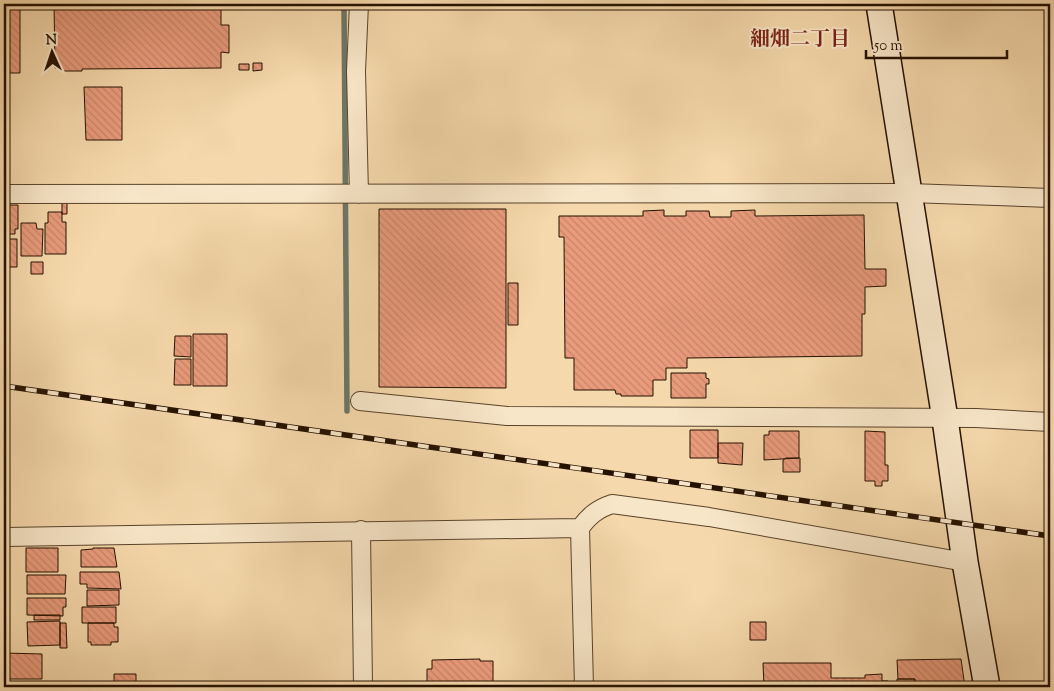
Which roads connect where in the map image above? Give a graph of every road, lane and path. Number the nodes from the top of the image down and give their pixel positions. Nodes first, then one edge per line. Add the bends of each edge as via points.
1 (359, 4) edge
2 (879, 4) edge
3 (4, 194) edge
4 (359, 194) junction
5 (909, 194) junction
6 (1050, 198) edge
7 (360, 401) dead end
8 (945, 419) junction
9 (1050, 422) edge
10 (580, 528) junction
11 (361, 530) junction
12 (4, 536) edge
13 (965, 562) junction
14 (363, 687) edge
15 (584, 687) edge
16 (986, 687) edge

1 - 4 street via 356,72
2 - 5 street
3 - 4 street
4 - 5 street
5 - 6 street
5 - 8 street
7 - 8 street via 507,416
8 - 9 street
8 - 13 street
10 - 11 street
10 - 13 street via 590,515 612,504
10 - 15 street
11 - 12 street
11 - 14 street
13 - 16 street

